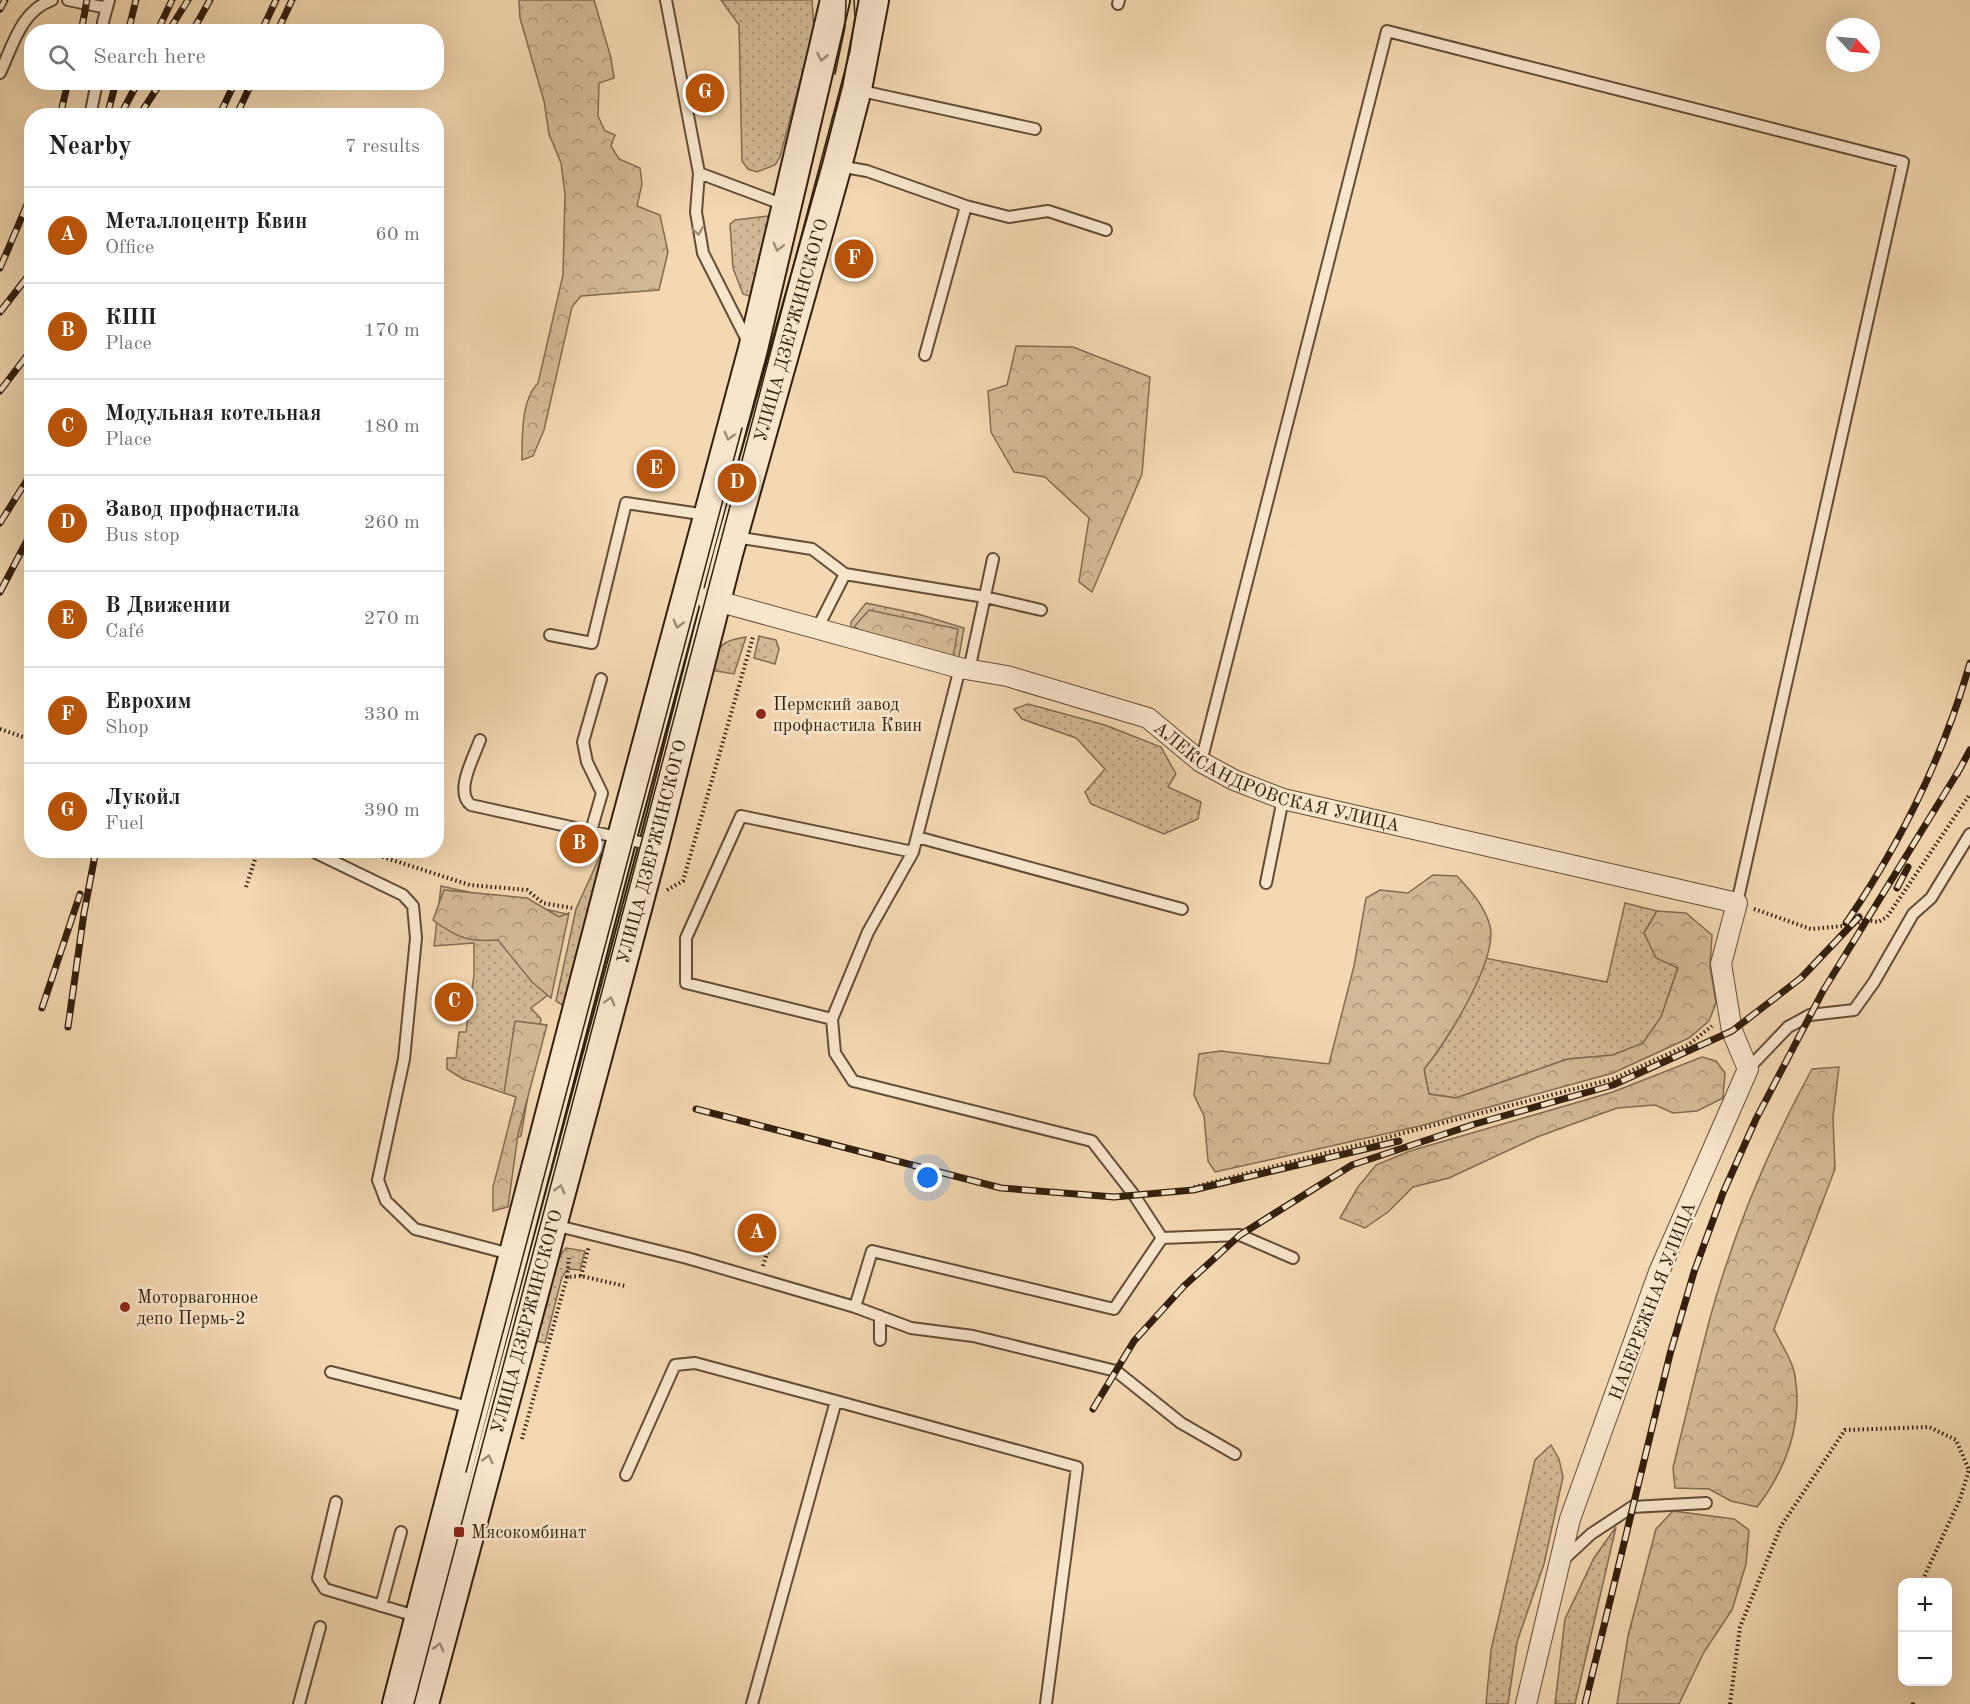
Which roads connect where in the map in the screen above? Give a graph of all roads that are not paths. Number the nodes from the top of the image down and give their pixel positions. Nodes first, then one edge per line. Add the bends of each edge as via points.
1 (52, 0) edge
2 (68, 0) edge
3 (666, 0) edge
4 (835, 0) edge
5 (874, 0) edge
6 (108, 4) edge
7 (105, 24) edge
8 (0, 73) edge
9 (857, 89) junction
10 (95, 90) edge
11 (92, 108) edge
12 (1035, 129) dead end
13 (837, 166) junction
14 (699, 173) junction
15 (788, 206) junction
16 (966, 206) junction
17 (1106, 230) dead end
18 (753, 349) junction
19 (926, 355) dead end
20 (708, 515) junction
21 (733, 536) junction
22 (993, 559) dead end
23 (845, 574) junction
24 (686, 594) junction
25 (985, 597) junction
26 (716, 600) junction
27 (1041, 610) dead end
28 (817, 629) junction
29 (550, 635) dead end
30 (964, 669) junction
31 (602, 680) dead end
32 (480, 740) dead end
33 (1202, 762) junction
34 (1283, 799) junction
35 (591, 831) junction
36 (1970, 834) edge
37 (622, 837) junction
38 (917, 837) junction
39 (654, 845) junction
40 (913, 852) junction
41 (327, 858) edge
42 (1266, 883) dead end
43 (1737, 903) junction
44 (1182, 909) dead end
45 (832, 1019) junction
46 (1748, 1069) junction
47 (538, 1221) junction
48 (1162, 1238) junction
49 (514, 1255) junction
50 (1293, 1258) dead end
51 (855, 1307) junction
52 (880, 1316) junction
53 (880, 1340) dead end
54 (331, 1372) dead end
55 (836, 1401) junction
56 (474, 1408) junction
57 (1235, 1454) dead end
58 (626, 1475) dead end
59 (336, 1502) dead end
60 (1706, 1503) dead end
61 (401, 1532) dead end
62 (1562, 1561) junction
63 (381, 1606) junction
64 (420, 1617) junction
65 (321, 1627) dead end
66 (298, 1704) edge
67 (397, 1704) edge
68 (424, 1704) edge
69 (752, 1704) edge
70 (1046, 1704) edge
71 (1526, 1704) edge

1 - 8 lane via 40,4 24,20
2 - 6 lane
3 - 14 lane
4 -> 15 main road, УЛИЦА ДЗЕРЖИНСКОГО
5 - 9 main road, УЛИЦА ДЗЕРЖИНСКОГО
6 - 7 lane
9 - 12 lane
9 - 13 main road, УЛИЦА ДЗЕРЖИНСКОГО
10 - 11 lane
13 - 16 lane via 867,171
13 - 21 main road, УЛИЦА ДЗЕРЖИНСКОГО
14 - 15 lane
14 -> 18 lane via 696,212 703,254
15 -> 18 main road, УЛИЦА ДЗЕРЖИНСКОГО
16 - 17 lane via 1009,217 1048,212
16 - 19 lane
18 -> 20 main road, УЛИЦА ДЗЕРЖИНСКОГО
20 - 24 main road, УЛИЦА ДЗЕРЖИНСКОГО
20 - 29 lane via 626,503 592,643
21 - 23 lane via 812,549
21 - 26 main road, УЛИЦА ДЗЕРЖИНСКОГО
22 - 25 lane
23 - 25 lane
23 - 28 lane
24 - 26 street, АЛЕКСАНДРОВСКАЯ УЛИЦА
24 -> 37 main road, УЛИЦА ДЗЕРЖИНСКОГО
25 - 27 lane
25 - 30 lane
26 - 28 street, АЛЕКСАНДРОВСКАЯ УЛИЦА
26 - 39 main road, УЛИЦА ДЗЕРЖИНСКОГО
28 - 30 street, АЛЕКСАНДРОВСКАЯ УЛИЦА
30 - 33 street, АЛЕКСАНДРОВСКАЯ УЛИЦА via 1007,676 1148,718
30 - 38 lane
31 - 35 lane via 583,742 587,762 602,793
32 - 35 lane via 463,789 467,802
33 - 34 street, АЛЕКСАНДРОВСКАЯ УЛИЦА via 1234,780
33 - 43 lane via 1387,32 1903,162
34 - 42 lane
34 - 43 street, АЛЕКСАНДРОВСКАЯ УЛИЦА
35 - 37 lane
36 - 46 lane via 1930,898 1913,914 1854,1010 1810,1015 1788,1027
37 - 39 lane
37 - 47 main road, УЛИЦА ДЗЕРЖИНСКОГО
38 - 40 lane
38 - 44 lane
47 -> 39 main road, УЛИЦА ДЗЕРЖИНСКОГО
40 - 45 lane via 868,932
40 - 45 lane via 741,816 686,938 686,983
41 - 49 lane via 403,895 413,906 416,938 404,1059 378,1180 386,1201 415,1229
43 - 46 street via 1721,964 1732,1030
45 - 48 lane via 835,1053 853,1081 1092,1141
46 - 62 street, НАБЕРЕЖНАЯ УЛИЦА via 1659,1272 1570,1519
47 - 49 main road, УЛИЦА ДЗЕРЖИНСКОГО
47 - 51 lane
68 -> 47 main road, УЛИЦА ДЗЕРЖИНСКОГО
48 - 50 lane via 1240,1235
48 - 51 lane via 1114,1310 872,1251
49 - 56 main road, УЛИЦА ДЗЕРЖИНСКОГО
51 - 52 lane
52 - 53 lane
52 - 57 lane via 911,1328 973,1336 1116,1371 1181,1423
54 - 56 lane
55 - 58 lane via 695,1363 675,1365
55 - 69 lane
55 - 70 lane via 1077,1467
56 - 64 main road, УЛИЦА ДЗЕРЖИНСКОГО
59 - 63 lane via 318,1578 325,1589
60 - 62 lane via 1632,1507 1591,1534
61 - 63 lane
62 - 71 street, НАБЕРЕЖНАЯ УЛИЦА
63 - 64 lane
64 - 67 main road, УЛИЦА ДЗЕРЖИНСКОГО
65 - 66 lane

